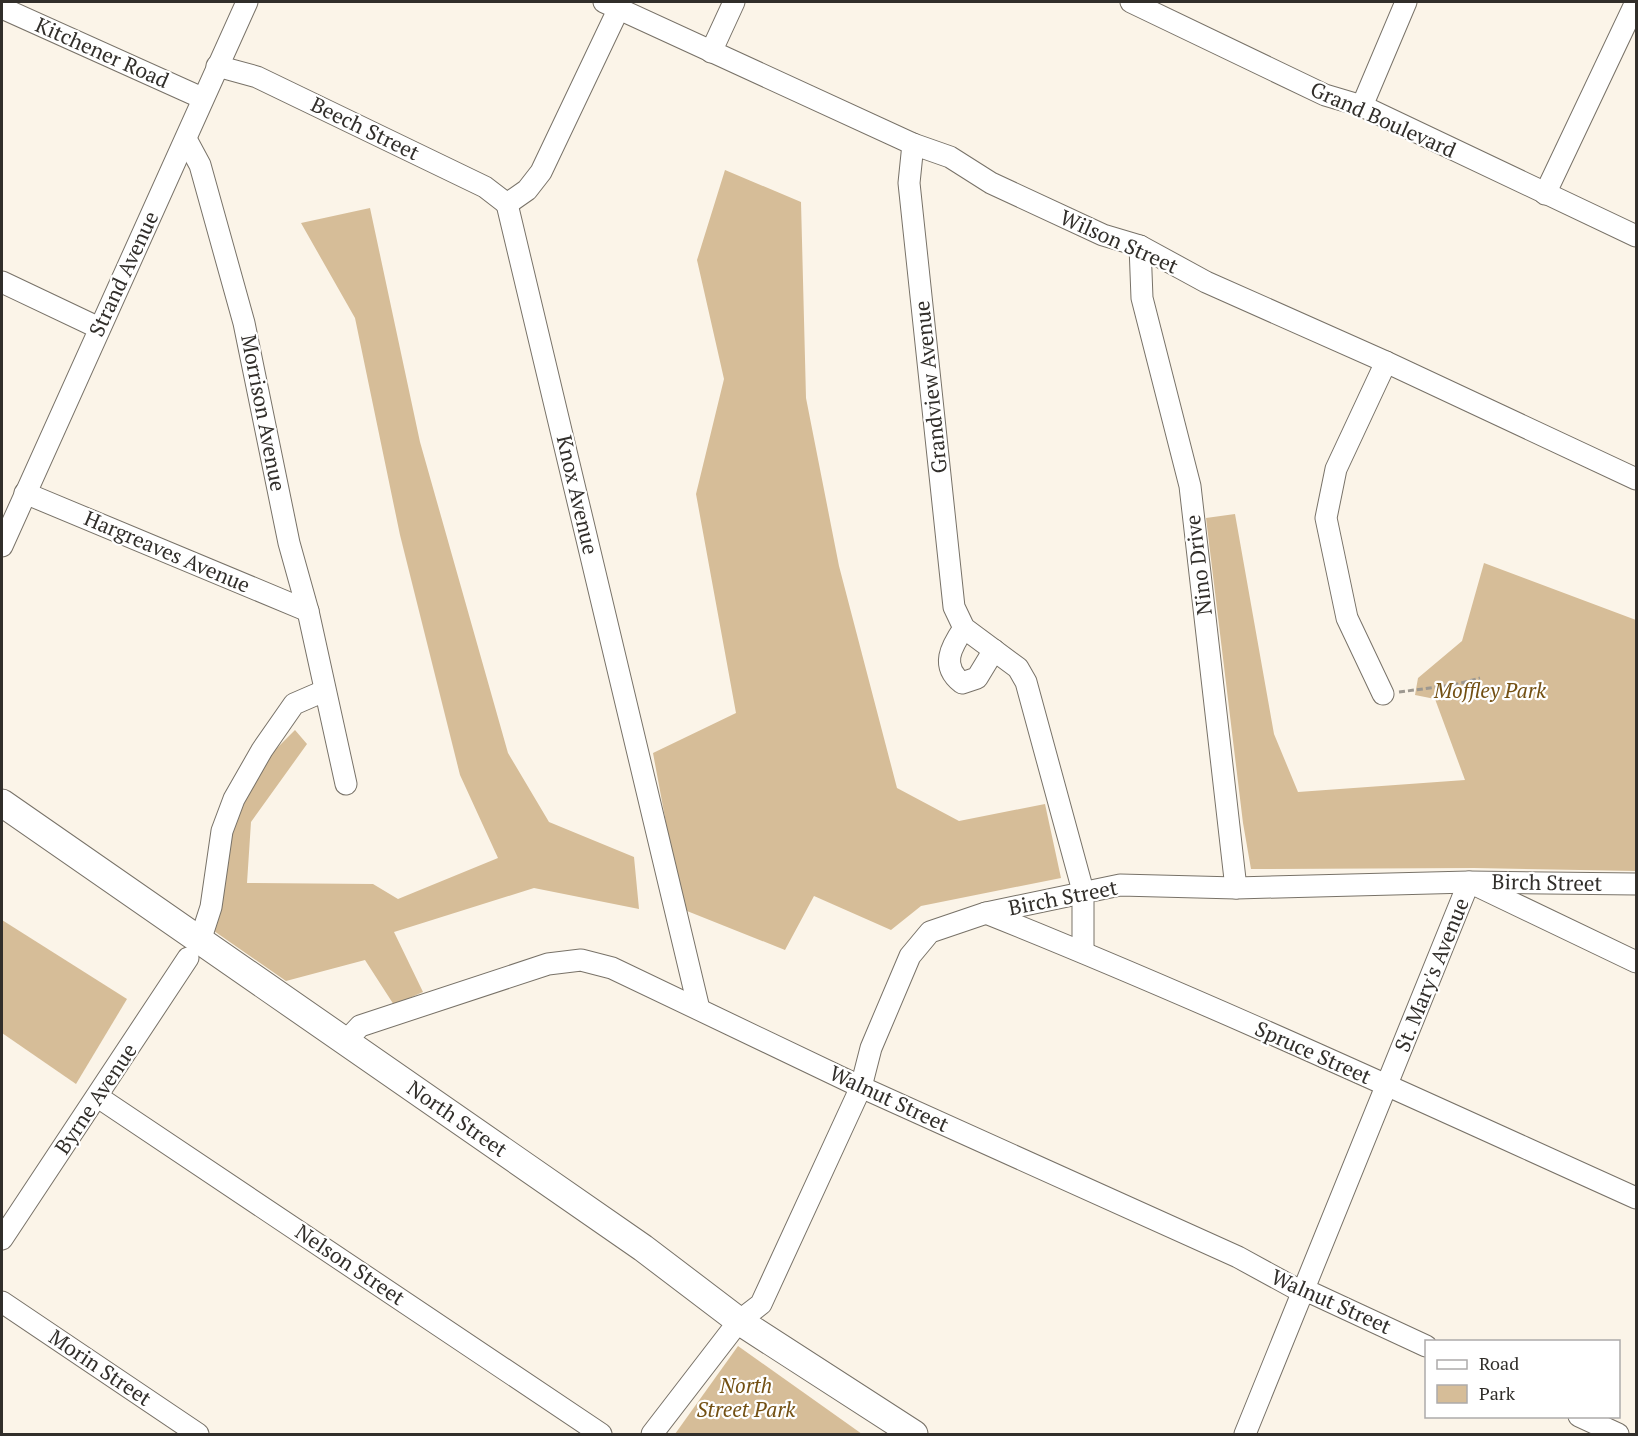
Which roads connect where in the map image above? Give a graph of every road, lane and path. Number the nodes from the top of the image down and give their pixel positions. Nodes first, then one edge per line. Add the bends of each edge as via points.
1 (247, 2) edge
2 (734, 2) edge
3 (1131, 2) edge
4 (1406, 2) edge
5 (1636, 2) edge
6 (611, 5) edge
7 (2, 8) edge
8 (1159, 8) edge
9 (711, 52) junction
10 (217, 66) junction
11 (202, 98) junction
12 (1362, 106) junction
13 (186, 139) junction
14 (913, 144) junction
15 (1545, 194) junction
16 (507, 204) junction
17 (1636, 236) edge
18 (1140, 246) junction
19 (2, 282) edge
20 (99, 328) junction
21 (1386, 362) junction
22 (1636, 479) edge
23 (25, 493) junction
24 (2, 546) edge
25 (308, 611) junction
26 (964, 628) junction
27 (994, 650) junction
28 (1480, 678) dead end
29 (324, 691) junction
30 (1383, 694) joint
31 (346, 784) dead end
32 (2, 803) edge
33 (1469, 882) junction
34 (1636, 884) edge
35 (1236, 888) junction
36 (1083, 891) junction
37 (986, 913) junction
38 (194, 950) junction
39 (1083, 952) junction
40 (1636, 962) edge
41 (699, 1009) junction
42 (345, 1042) junction
43 (1387, 1085) junction
44 (861, 1087) junction
45 (98, 1097) junction
46 (1636, 1198) edge
47 (2, 1239) edge
48 (1302, 1292) junction
49 (2, 1302) edge
50 (739, 1321) junction
51 (1425, 1346) edge
52 (1583, 1418) edge
53 (198, 1434) edge
54 (601, 1434) edge
55 (652, 1434) edge
56 (914, 1434) edge
57 (1245, 1434) edge
58 (1618, 1434) edge

1 - 10 street, Strand Avenue
2 - 9 street
3 - 8 street, Grand Boulevard
4 - 12 street
5 - 15 street
6 - 9 street, Wilson Street
6 - 16 street via 541,172 527,190
7 - 11 street, Kitchener Road
8 - 12 street, Grand Boulevard via 1325,95
9 - 14 street, Wilson Street
10 - 11 street, Strand Avenue
10 - 16 street, Beech Street via 257,76 485,187
11 - 13 street, Strand Avenue
12 - 15 street, Grand Boulevard
13 - 20 street, Strand Avenue
13 - 25 street, Morrison Avenue via 200,165 244,323 289,543
14 - 18 street, Wilson Street via 950,158 991,183 1102,235
14 - 26 street, Grandview Avenue via 909,183 954,607
15 - 17 street, Grand Boulevard
16 - 41 street, Knox Avenue
18 - 21 street, Wilson Street via 1206,282
18 - 35 street, Nino Drive via 1142,298 1190,486
19 - 20 street
20 - 23 street, Strand Avenue
21 - 22 street, Wilson Street
21 - 30 street via 1336,469 1326,518 1347,618
23 - 24 street, Strand Avenue
23 - 25 street, Hargreaves Avenue
25 - 29 street, Morrison Avenue
26 - 27 street
26 - 27 street via 948,660 953,675 962,683 977,678
27 - 36 street via 1018,668 1026,682
28 - 30 path
29 - 31 street, Morrison Avenue
29 - 38 street via 294,704 234,799 222,831 211,907
32 - 38 main road, North Street
33 - 34 street, Birch Street
33 - 35 street, Birch Street
33 - 40 street
33 - 43 street, St. Mary's Avenue
35 - 36 street, Birch Street via 1120,885
36 - 37 street, Birch Street
36 - 39 street
37 - 39 street, Spruce Street
37 - 44 street, Birch Street via 930,932 910,956 871,1048
38 - 42 main road, North Street
38 - 45 street, Byrne Avenue
39 - 43 street, Spruce Street
41 - 42 street, Walnut Street via 612,968 581,960 548,964 360,1026
41 - 44 street, Walnut Street
42 - 50 main road, North Street via 643,1248
43 - 46 street, Spruce Street
43 - 48 street, St. Mary's Avenue
44 - 48 street, Walnut Street via 1238,1257
44 - 50 street, Birch Street via 761,1304
45 - 47 street, Byrne Avenue
45 - 54 street, Nelson Street
48 - 51 street, Walnut Street
48 - 57 street, St. Mary's Avenue
49 - 53 street, Morin Street
50 - 55 street, Birch Street
50 - 56 main road, North Street
52 - 58 street

